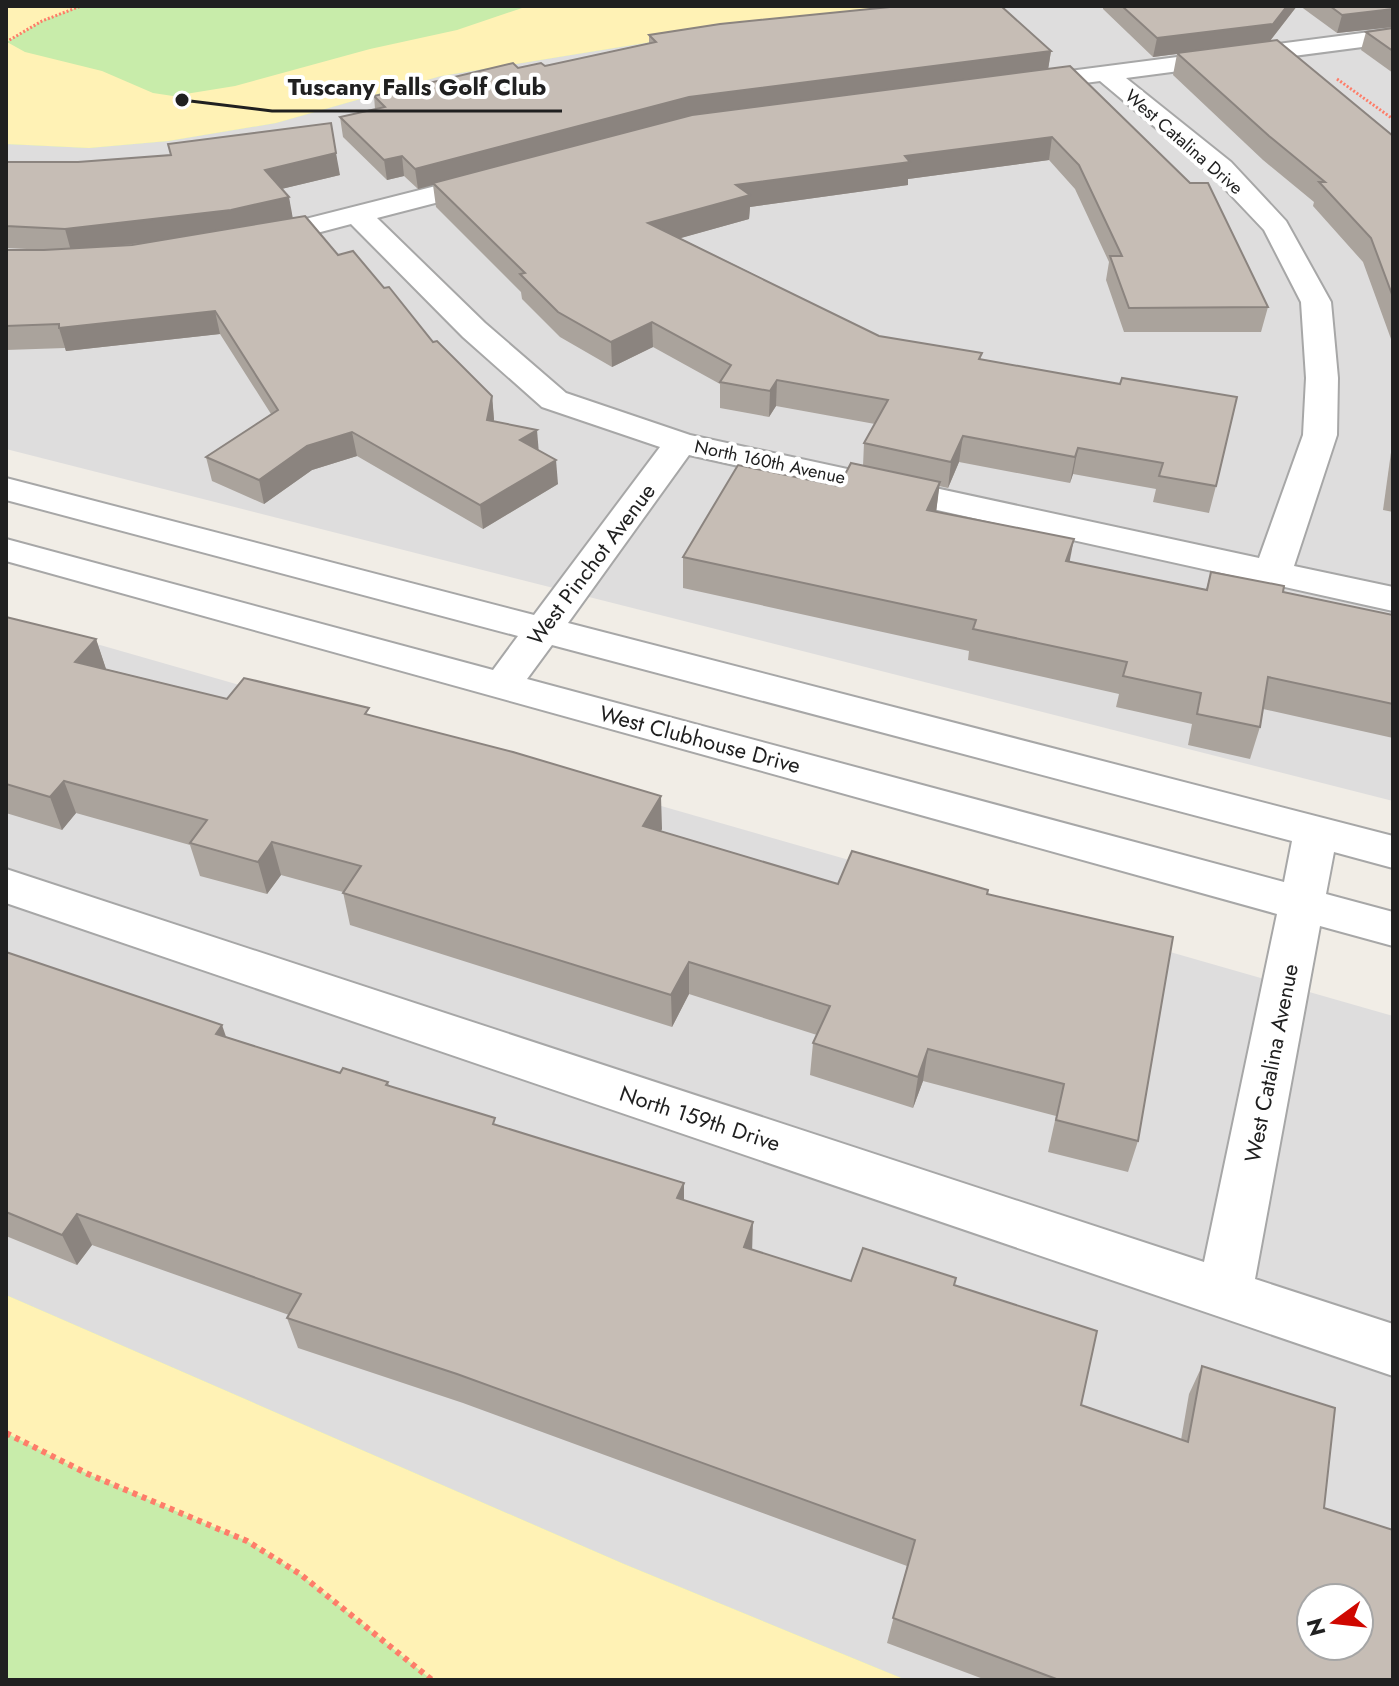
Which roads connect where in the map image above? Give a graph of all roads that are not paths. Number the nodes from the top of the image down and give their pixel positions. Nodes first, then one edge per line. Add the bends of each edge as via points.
1 (1393, 36) edge
2 (1105, 73) junction
3 (997, 87) edge
4 (509, 176) edge
5 (359, 216) junction
6 (236, 244) edge
7 (681, 443) junction
8 (6, 489) edge
9 (6, 550) edge
10 (1273, 572) junction
11 (1393, 599) edge
12 (543, 628) junction
13 (502, 685) junction
14 (1316, 832) junction
15 (1393, 852) edge
16 (6, 886) edge
17 (1303, 905) junction
18 (1393, 929) edge
19 (1225, 1294) junction
20 (1393, 1350) edge

1 - 2 street
2 - 3 street
2 - 10 street, West Catalina Drive via 1221,168 1276,227 1316,302 1320,435
4 - 5 street
5 - 6 street
5 - 7 street, North 160th Avenue via 554,400
7 - 10 street, North 160th Avenue
7 - 12 street, West Pinchot Avenue
8 - 12 street
9 - 13 street, West Clubhouse Drive
10 - 11 street, North 160th Avenue
12 - 13 street, West Pinchot Avenue
12 - 14 street
13 - 17 street, West Clubhouse Drive
14 - 15 street
14 - 17 street, West Catalina Avenue
16 - 19 street, North 159th Drive
17 - 18 street, West Clubhouse Drive
17 - 19 street, West Catalina Avenue
19 - 20 street, North 159th Drive

